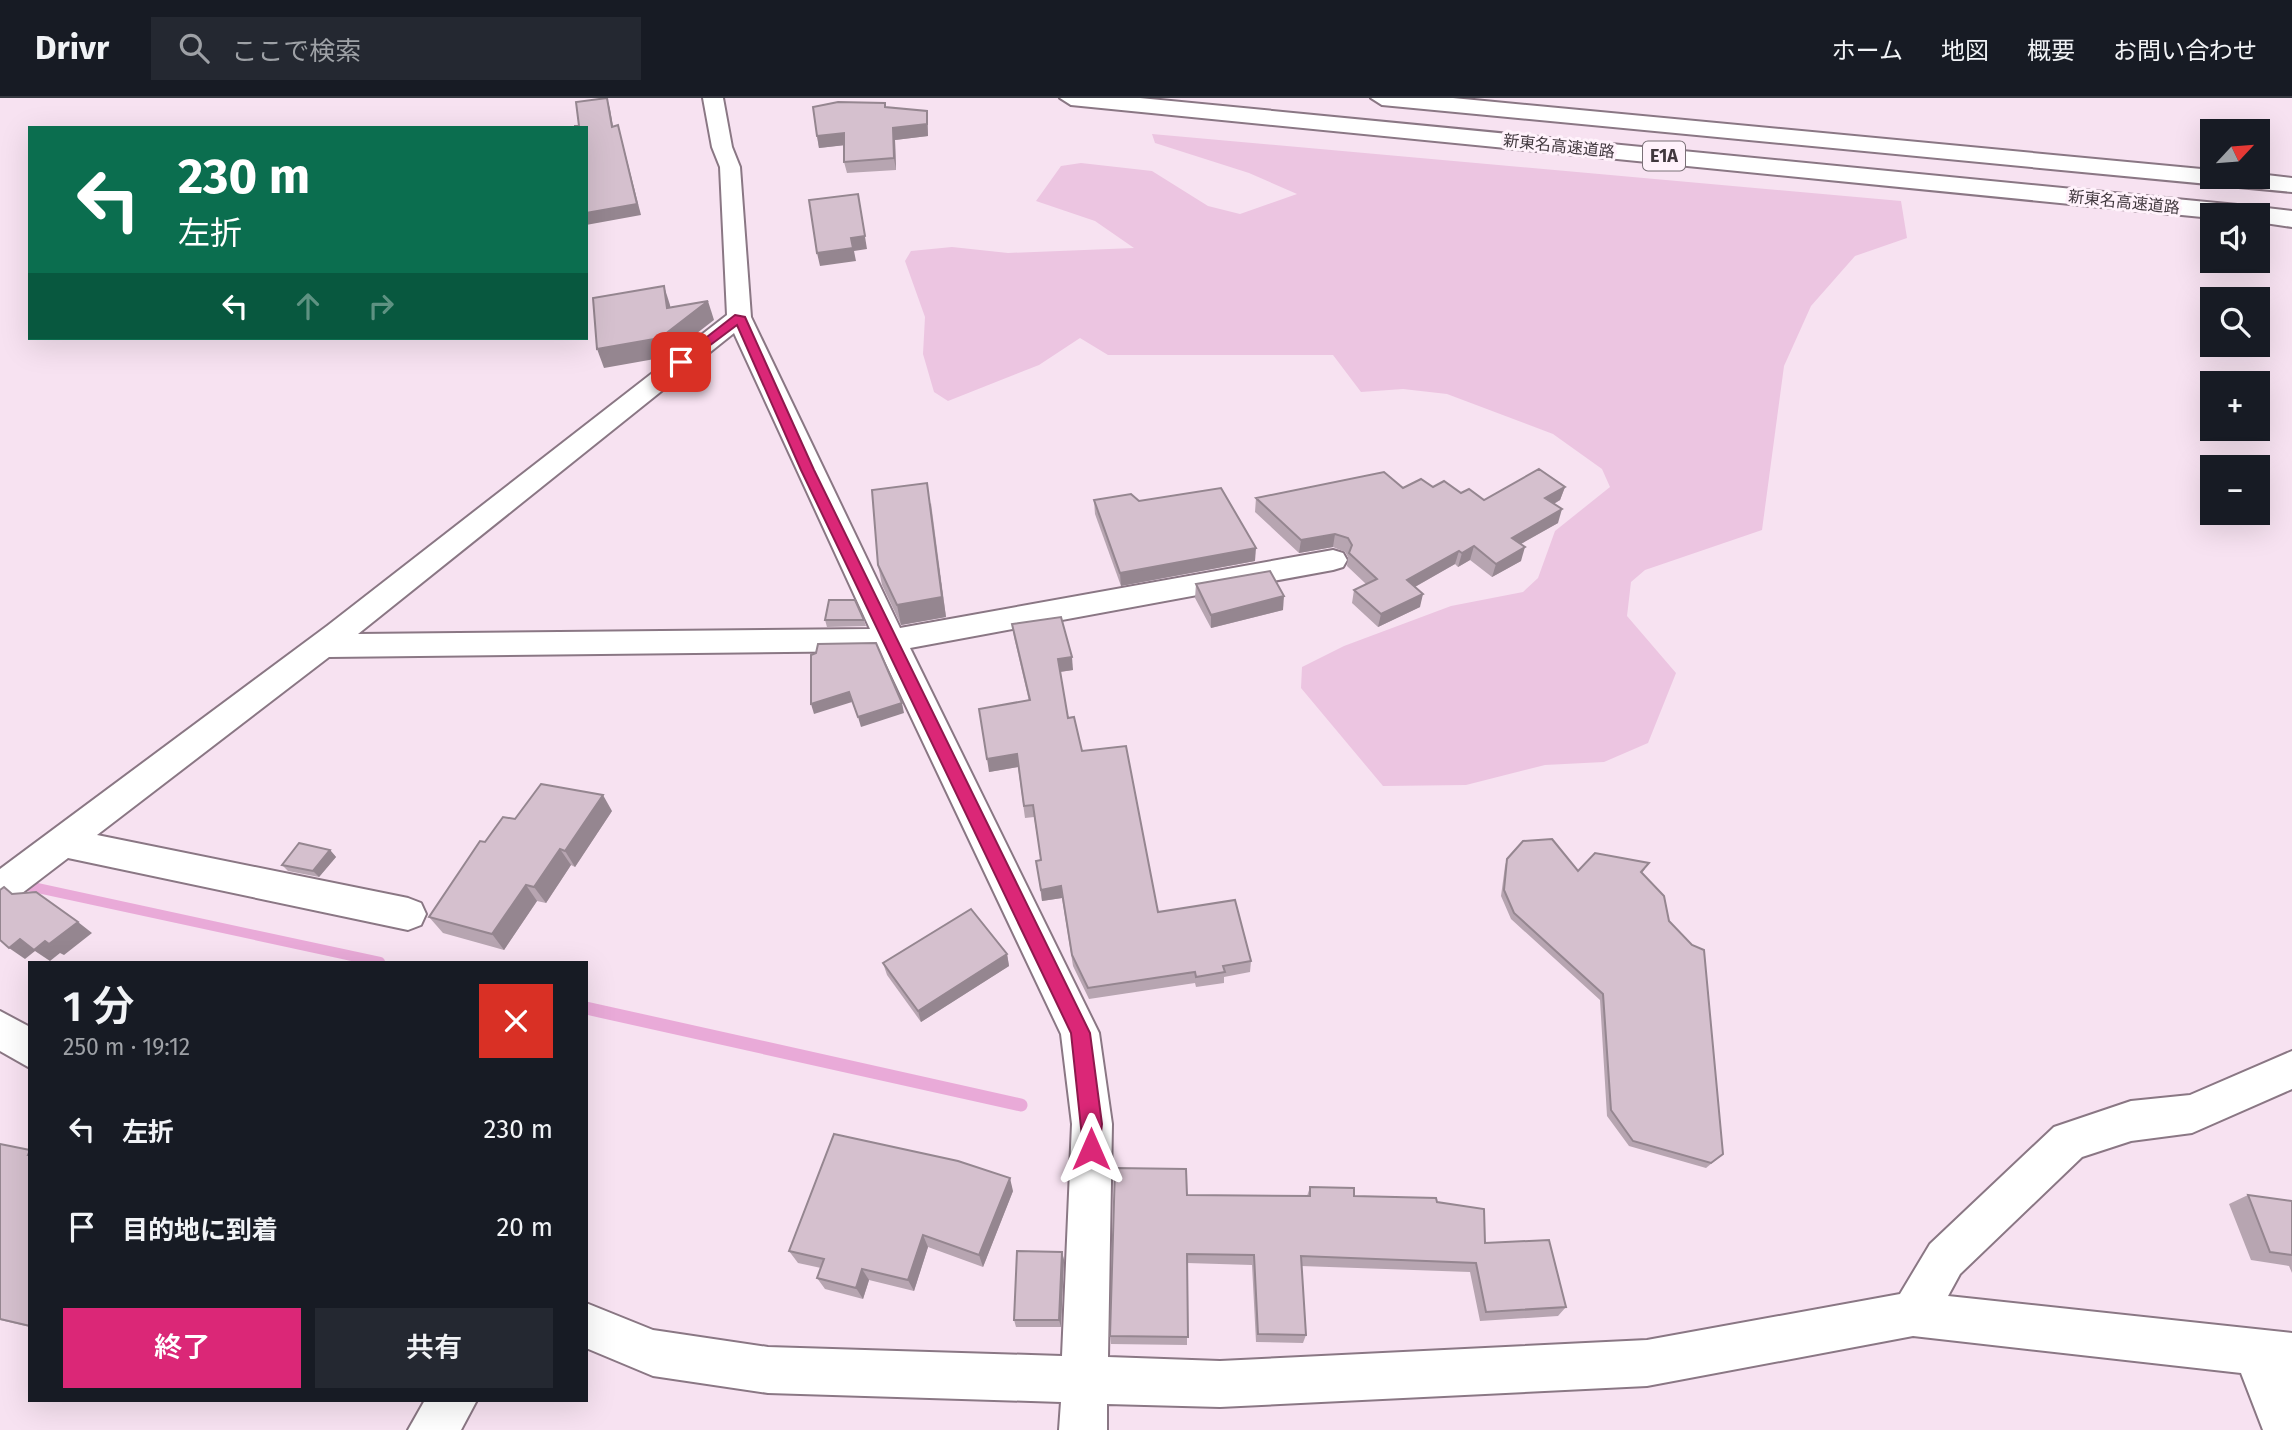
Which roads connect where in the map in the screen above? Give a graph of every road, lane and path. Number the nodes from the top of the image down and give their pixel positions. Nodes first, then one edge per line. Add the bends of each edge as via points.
1 (713, 98) edge
2 (1071, 98) edge
3 (1382, 98) edge
4 (2292, 186) edge
5 (2200, 209) edge
6 (2270, 216) edge
7 (2292, 219) edge
8 (739, 317) junction
9 (1333, 559) dead end
10 (893, 640) junction
11 (321, 646) junction
12 (62, 842) junction
13 (0, 890) edge
14 (408, 914) dead end
15 (0, 1029) edge
16 (28, 1048) edge
17 (2292, 1070) edge
18 (1913, 1314) junction
19 (588, 1326) edge
20 (2274, 1354) edge
21 (1084, 1378) junction
22 (453, 1402) edge
23 (432, 1430) edge
24 (1083, 1430) edge
25 (2287, 1430) edge

1 - 8 street via 730,167
2 - 5 highway, 新東名高速道路 / E1A
3 - 4 highway, 新東名高速道路 / E1A
6 - 7 highway, 新東名高速道路 / E1A
8 - 10 street via 808,470
8 - 11 street
9 - 10 street
10 - 11 street
10 - 21 street via 1080,1033 1092,1124
11 - 12 street
12 - 13 street
12 - 14 street
15 - 16 street
17 - 18 street via 2192,1114 2132,1121 2070,1141 1945,1259
18 - 20 street
18 - 21 street via 1647,1363 1220,1384
19 - 21 street via 653,1353 768,1370
20 - 25 street
21 - 24 street
22 - 23 street

